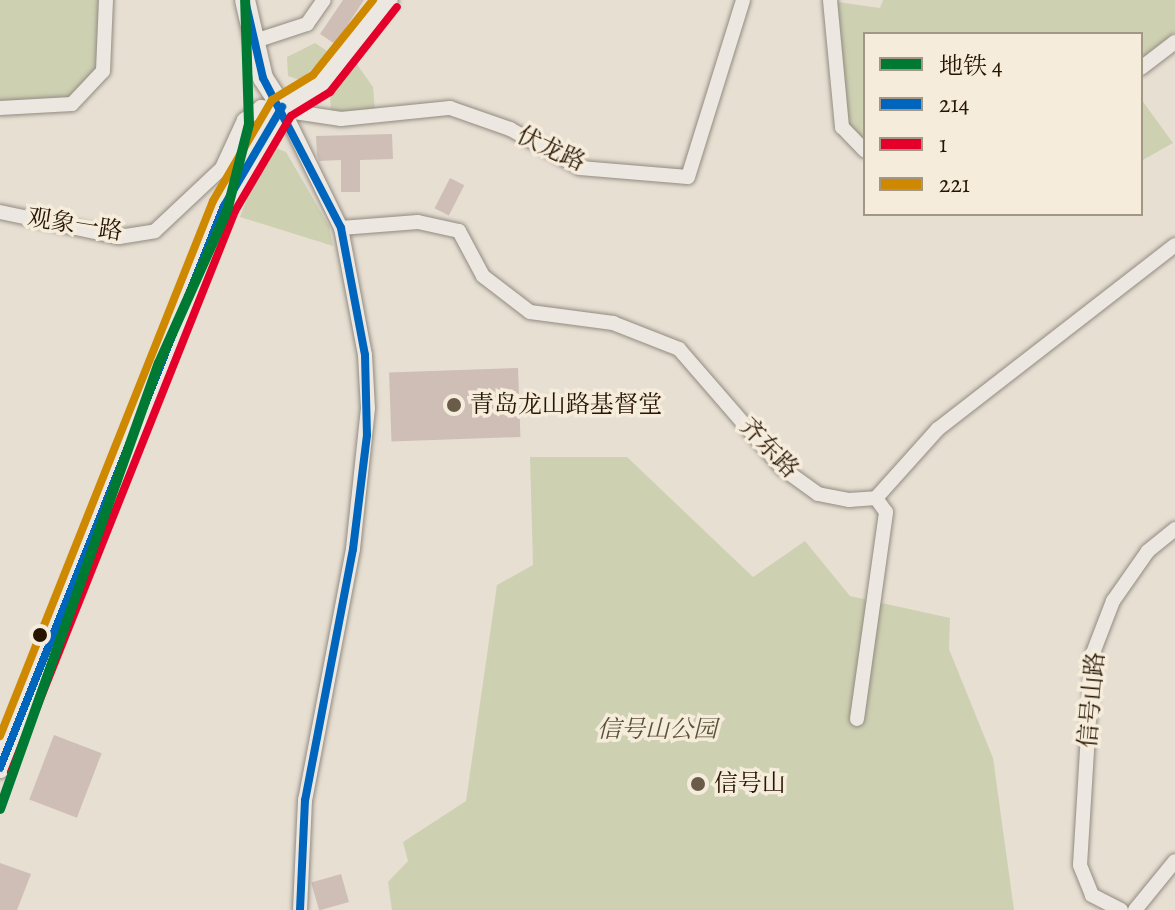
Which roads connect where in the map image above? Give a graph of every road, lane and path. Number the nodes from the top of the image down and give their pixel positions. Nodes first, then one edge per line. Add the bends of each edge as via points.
1 (106, 0) edge
2 (245, 0) edge
3 (324, 0) edge
4 (388, 0) edge
5 (743, 0) edge
6 (830, 0) edge
7 (255, 41) junction
8 (1175, 42) edge
9 (1143, 66) edge
10 (282, 107) junction
11 (0, 108) edge
12 (863, 149) edge
13 (0, 212) edge
14 (341, 228) junction
15 (1175, 245) edge
16 (876, 498) junction
17 (1175, 529) edge
18 (857, 719) dead end
19 (0, 768) edge
20 (1175, 861) edge
21 (300, 910) edge
22 (1121, 910) edge
23 (1135, 910) edge

1 - 11 street via 103,71 72,104
2 - 7 main road
3 - 7 street via 307,24
4 - 10 main road via 321,84
5 - 10 street, 伏龙路 via 688,177 580,168 510,129 450,108 341,119
6 - 12 street via 842,127
7 - 10 main road via 263,78
8 - 9 street
10 - 13 street, 观象一路 via 261,107 244,120 222,168 155,231 119,237
10 - 14 street
10 - 19 main road via 224,206
14 - 16 street, 齐东路 via 418,222 459,231 483,276 530,312 613,323 679,349 782,468 818,494
14 - 21 street via 365,355 367,435 353,549 305,800
15 - 16 street via 938,429
16 - 18 street via 886,512
17 - 22 street, 信号山路 via 1148,551 1113,601 1093,653 1080,865 1092,895
20 - 23 street

